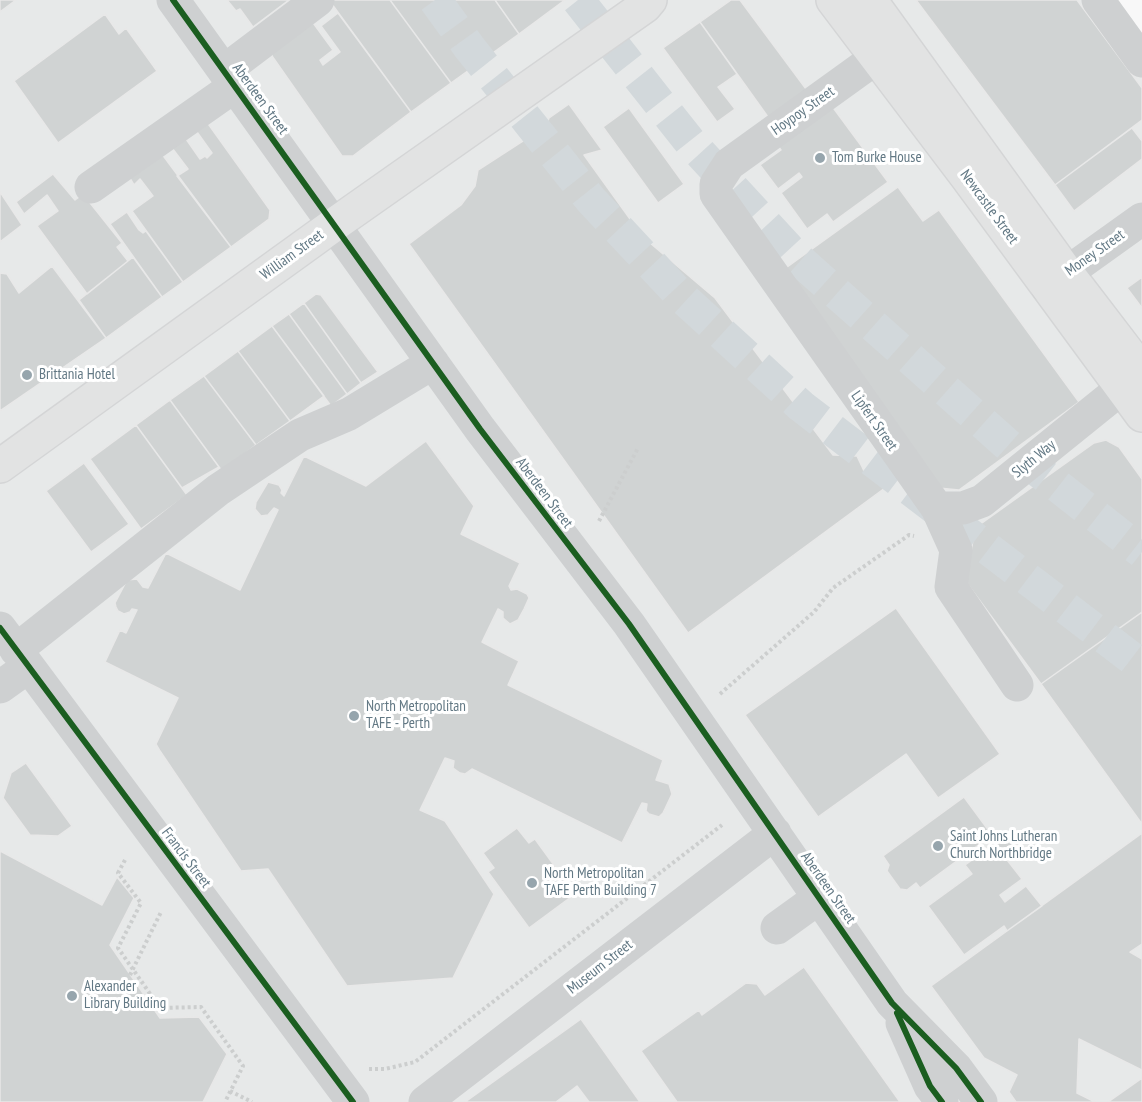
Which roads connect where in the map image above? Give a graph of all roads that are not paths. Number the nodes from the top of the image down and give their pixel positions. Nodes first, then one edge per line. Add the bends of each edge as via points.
1 (173, 0) edge
2 (318, 0) edge
3 (833, 0) edge
4 (870, 0) edge
5 (1098, 0) edge
6 (655, 2) edge
7 (876, 58) junction
8 (1142, 61) edge
9 (230, 78) junction
10 (729, 164) joint
11 (92, 187) dead end
12 (1142, 219) edge
13 (335, 225) junction
14 (1057, 280) junction
15 (433, 363) junction
16 (1132, 379) edge
17 (1142, 416) edge
18 (0, 466) edge
19 (936, 508) junction
20 (15, 648) edge
21 (1017, 685) dead end
22 (0, 687) edge
23 (775, 832) junction
24 (820, 897) junction
25 (777, 928) dead end
26 (892, 1002) junction
27 (353, 1102) edge
28 (425, 1102) edge
29 (942, 1102) edge
30 (981, 1102) edge

1 - 9 street, Aberdeen Street
2 - 9 street
3 - 7 main road, Newcastle Street
4 - 14 main road, Newcastle Street
5 - 8 street
6 - 13 main road, William Street
7 - 10 street, Hoypoy Street
7 - 14 main road, Newcastle Street via 968,177
9 - 11 street
9 - 13 street, Aberdeen Street
10 - 19 street, Lipfert Street via 716,184 716,194
12 - 14 street, Money Street
13 - 15 street, Aberdeen Street
13 - 18 main road, William Street
14 - 16 main road, Newcastle Street
15 - 20 street via 349,414 300,435 227,484
15 - 23 street, Aberdeen Street via 628,624
16 - 17 main road, Newcastle Street
16 - 19 street, Slyth Way via 982,501 963,508
19 - 21 street, Lipfert Street via 956,550 951,587
20 - 22 street
20 - 27 street, Francis Street
23 - 24 street, Aberdeen Street
23 - 28 street, Museum Street
24 - 25 street
24 - 26 street, Aberdeen Street
26 - 29 street, Aberdeen Street via 930,1086
26 - 30 street, Aberdeen Street via 956,1068

